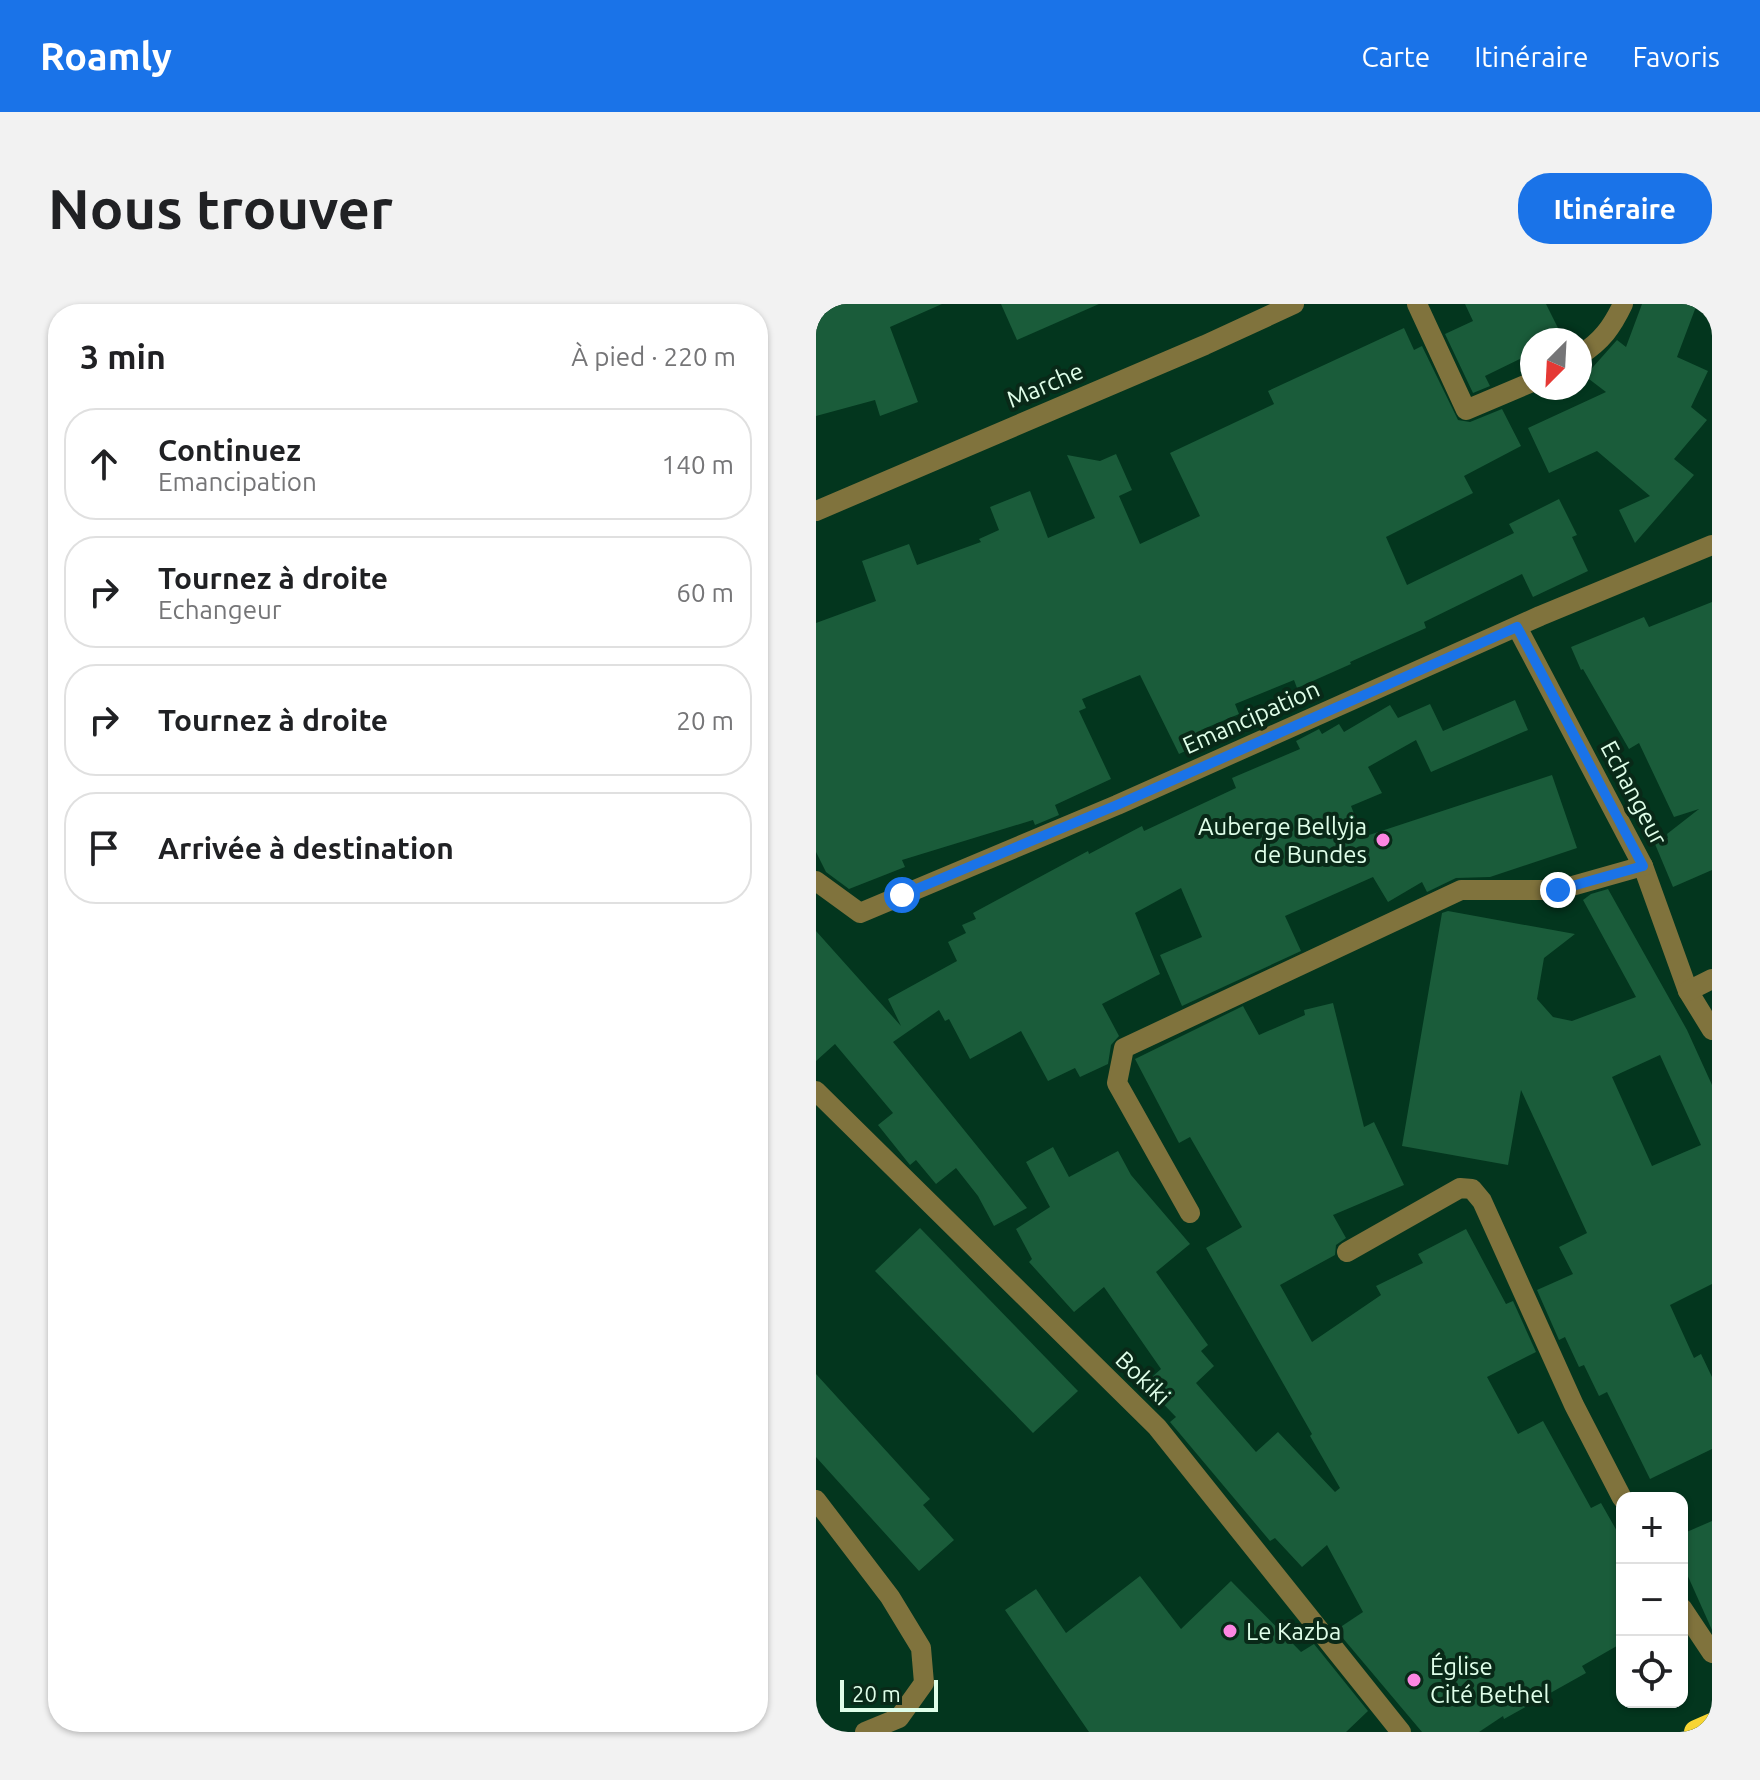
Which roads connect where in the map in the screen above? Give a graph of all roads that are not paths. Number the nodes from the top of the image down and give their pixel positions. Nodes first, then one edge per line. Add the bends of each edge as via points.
1 (1294, 304) edge
2 (1417, 304) edge
3 (1623, 304) edge
4 (1592, 347) edge
5 (1520, 387) edge
6 (816, 511) edge
7 (1712, 545) edge
8 (1517, 627) junction
9 (1643, 866) junction
10 (816, 881) edge
11 (1712, 979) edge
12 (1688, 991) junction
13 (1712, 1030) edge
14 (816, 1091) edge
15 (1190, 1213) dead end
16 (1347, 1252) dead end
17 (1619, 1492) edge
18 (816, 1500) edge
19 (1688, 1617) edge
20 (1712, 1653) edge
21 (1712, 1725) edge
22 (865, 1732) edge
23 (1401, 1732) edge
24 (1696, 1732) edge

1 - 6 street, Marche
2 - 5 street via 1466,410
3 - 4 street via 1613,327
7 - 8 street, Emancipation
8 - 9 street, Echangeur
8 - 10 street, Emancipation via 860,913
9 - 12 street, Echangeur
9 - 15 street via 1558,890 1461,890 1124,1048 1117,1083
11 - 12 street
12 - 13 street, Echangeur
14 - 23 street, Bokiki via 1157,1427
16 - 17 street via 1460,1188 1472,1189
18 - 22 street via 890,1597 921,1648 924,1683 899,1718
19 - 20 street
21 - 24 highway

